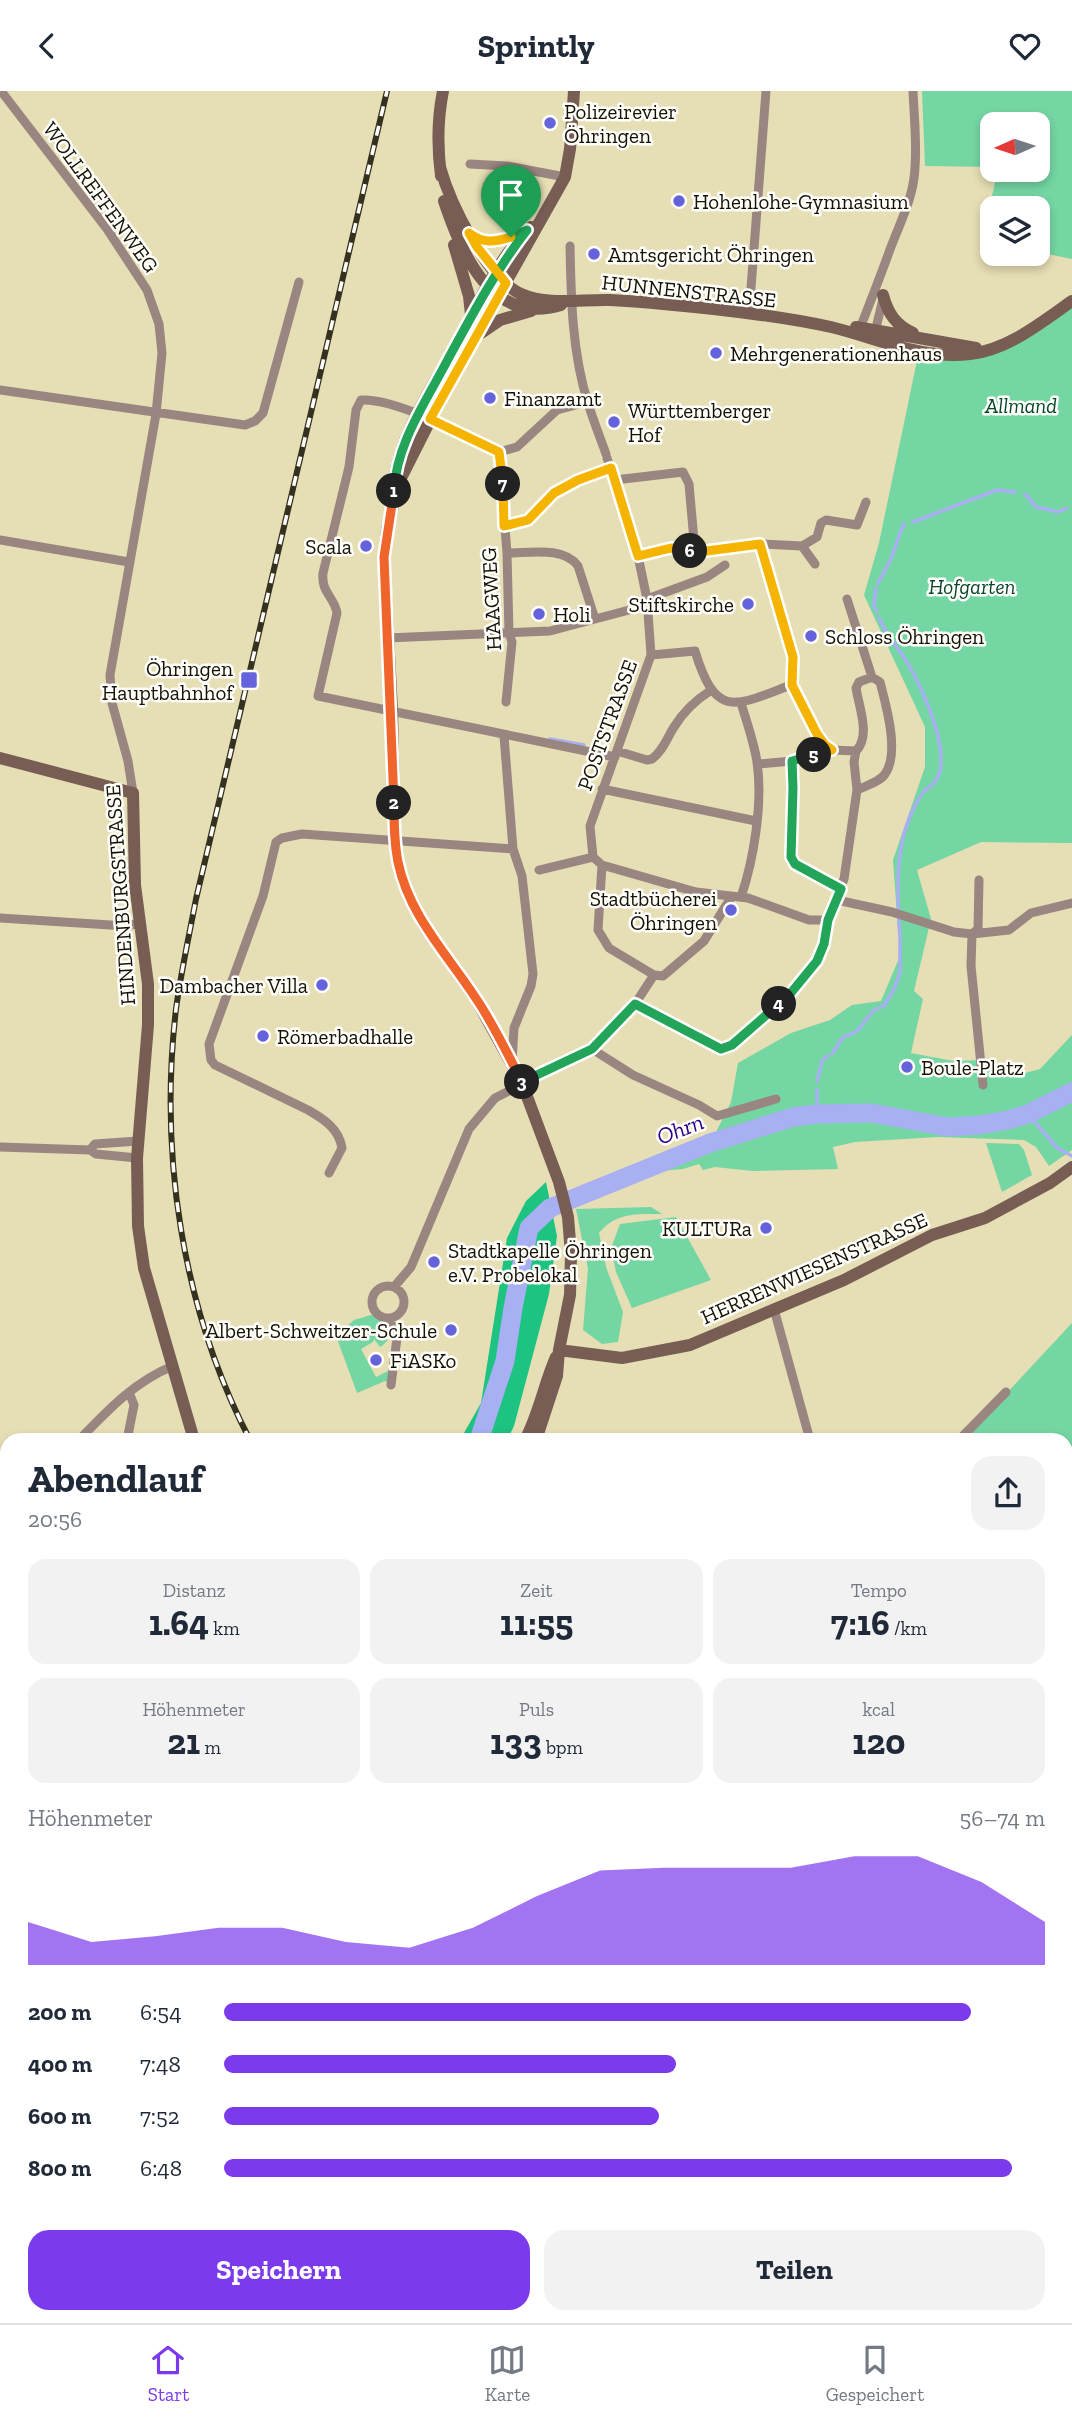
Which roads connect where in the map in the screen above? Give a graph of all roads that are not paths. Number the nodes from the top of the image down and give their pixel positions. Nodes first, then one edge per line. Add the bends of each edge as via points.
1 (1, 91) edge
2 (443, 91) edge
3 (574, 91) edge
4 (766, 91) edge
5 (913, 91) edge
6 (470, 164) dead end
7 (440, 167) junction
8 (565, 177) junction
9 (443, 197) junction
10 (540, 220) junction
11 (527, 230) junction
12 (469, 233) junction
13 (570, 246) dead end
14 (496, 272) junction
15 (882, 276) junction
16 (299, 282) dead end
17 (506, 283) junction
18 (488, 287) junction
19 (883, 295) junction
20 (498, 297) junction
21 (571, 301) junction
22 (1072, 301) edge
23 (541, 310) junction
24 (749, 314) junction
25 (471, 316) junction
26 (859, 331) junction
27 (874, 335) junction
28 (475, 337) junction
29 (936, 342) junction
30 (994, 348) junction
31 (0, 390) edge
32 (587, 402) junction
33 (156, 414) junction
34 (424, 417) junction
35 (499, 452) junction
36 (611, 468) junction
37 (615, 480) junction
38 (866, 502) dead end
39 (504, 526) junction
40 (0, 540) edge
41 (760, 544) junction
42 (802, 546) junction
43 (695, 552) junction
44 (507, 553) junction
45 (638, 556) junction
46 (129, 562) junction
47 (816, 564) dead end
48 (724, 565) dead end
49 (847, 599) dead end
50 (647, 602) junction
51 (595, 619) junction
52 (509, 633) junction
53 (387, 638) junction
54 (651, 655) junction
55 (872, 677) junction
56 (792, 685) junction
57 (710, 691) junction
58 (506, 702) dead end
59 (741, 703) junction
60 (392, 710) junction
61 (504, 736) junction
62 (832, 750) junction
63 (856, 751) junction
64 (616, 754) junction
65 (0, 758) edge
66 (792, 761) junction
67 (758, 764) junction
68 (603, 789) junction
69 (857, 790) junction
70 (133, 793) junction
71 (756, 821) junction
72 (395, 840) junction
73 (513, 849) junction
74 (593, 857) junction
75 (602, 865) junction
76 (539, 870) dead end
77 (979, 880) dead end
78 (841, 889) junction
79 (736, 897) junction
80 (837, 899) junction
81 (1072, 903) edge
82 (0, 918) edge
83 (828, 920) junction
84 (140, 923) junction
85 (972, 934) junction
86 (654, 975) junction
87 (635, 1004) junction
88 (592, 1049) junction
89 (512, 1063) junction
90 (522, 1083) junction
91 (982, 1085) dead end
92 (776, 1099) dead end
93 (138, 1141) junction
94 (0, 1147) edge
95 (90, 1150) junction
96 (137, 1158) junction
97 (1072, 1169) edge
98 (329, 1173) dead end
99 (394, 1287) junction
100 (774, 1309) junction
101 (389, 1318) junction
102 (564, 1328) junction
103 (559, 1350) junction
104 (578, 1354) junction
105 (174, 1370) junction
106 (557, 1375) junction
107 (391, 1385) dead end
108 (129, 1392) junction
109 (1006, 1392) dead end
110 (86, 1433) edge
111 (129, 1433) edge
112 (185, 1433) edge
113 (192, 1433) edge
114 (528, 1433) edge
115 (538, 1433) edge
116 (808, 1433) edge
117 (965, 1433) edge

1 - 33 street, WOLLREFFENWEG via 107,229 147,290 159,324 162,353
2 - 7 main road via 436,146
3 - 8 main road
4 - 24 street
5 - 15 street via 915,168 906,213
6 - 8 street
7 - 9 main road
7 - 12 main road via 446,191
8 - 10 main road
9 - 18 main road via 460,244
9 - 25 main road
10 - 11 main road
10 - 17 main road
11 - 12 main road via 488,242
11 - 14 main road
12 - 14 main road
13 - 21 street, POSTSTRASSE
14 - 17 main road
14 - 18 main road
15 - 19 street
15 - 26 street
16 - 33 street via 263,413 256,420 245,425
17 - 20 main road
17 - 21 main road, HUNNENSTRASSE via 521,294
18 - 20 main road
18 - 25 main road
19 - 27 street
19 - 29 main road via 901,328
20 - 23 main road
20 - 28 main road
21 - 23 main road
21 - 24 main road, HUNNENSTRASSE via 645,302
21 - 32 street, POSTSTRASSE
22 - 30 main road, HUNNENSTRASSE
23 - 28 main road via 500,320
24 - 26 main road, HUNNENSTRASSE
25 - 34 main road
26 - 27 main road, HUNNENSTRASSE
27 - 29 main road, HUNNENSTRASSE
27 - 30 main road, HUNNENSTRASSE via 909,349 943,355
28 - 34 main road
29 - 30 main road, HUNNENSTRASSE
31 - 33 street
32 - 35 street via 557,410 517,447
32 - 36 street, POSTSTRASSE
33 - 46 street, HINDENBURGSTRASSE
34 - 35 street
34 - 53 main road via 393,502 384,557
34 - 60 street via 372,399 362,400 356,410 349,467 323,573 322,584 337,613 318,696
35 - 39 street, HAAGWEG
36 - 37 street, POSTSTRASSE
36 - 39 street via 554,493 528,520
37 - 43 street via 682,472 689,484
37 - 45 street, POSTSTRASSE
38 - 42 street via 857,525 826,520 817,537
39 - 44 street, HAAGWEG
40 - 46 street
41 - 42 street
41 - 43 street
41 - 56 street via 793,657
42 - 47 street
43 - 45 street via 671,548
44 - 51 street via 551,553 574,560
44 - 52 street, HAAGWEG
45 - 50 street, POSTSTRASSE
46 - 70 street, HINDENBURGSTRASSE via 109,689
48 - 50 street
49 - 55 street
50 - 51 street
50 - 54 street, POSTSTRASSE
51 - 52 street via 550,631
52 - 53 street
52 - 58 street, HAAGWEG
53 - 60 main road
54 - 57 street via 695,651
54 - 64 street, POSTSTRASSE
55 - 63 street via 856,688 863,740
55 - 69 street via 880,682 887,709 891,759 881,779
56 - 59 street
56 - 62 street via 817,734
57 - 59 street
57 - 64 street via 684,711 657,756 647,760
59 - 67 street
60 - 61 street
60 - 72 main road
61 - 64 street
61 - 73 street
62 - 63 street
62 - 66 street
63 - 69 street
64 - 68 street, POSTSTRASSE
65 - 70 main road
66 - 67 street
66 - 78 street via 791,857 795,864
67 - 71 street
68 - 71 street
68 - 74 street, POSTSTRASSE via 590,826
69 - 78 street
70 - 84 main road, HINDENBURGSTRASSE
71 - 79 street via 747,877
72 - 73 street
72 - 89 main road via 407,891 424,924 475,997
72 - 98 street via 302,834 276,842 263,896 209,1044 215,1065 308,1110 340,1134 342,1147
73 - 89 street via 522,876 533,974 514,1028
74 - 75 street
74 - 76 street
75 - 79 street via 696,892
75 - 86 street via 598,930 609,947
77 - 85 street via 978,929
78 - 80 street
79 - 83 street via 809,920
79 - 86 street via 704,941 663,976
80 - 83 street
80 - 85 street
81 - 85 street via 1031,913 1009,930
82 - 84 street
83 - 87 street via 817,961 790,994 732,1045 721,1049
84 - 93 main road, HINDENBURGSTRASSE via 148,1025
85 - 91 street
86 - 87 street
87 - 88 street
88 - 90 street
88 - 92 street via 717,1117
89 - 90 main road
90 - 99 street via 495,1098 469,1129 411,1267
90 - 102 main road via 568,1217 571,1271
93 - 95 street via 95,1144
93 - 96 main road, HINDENBURGSTRASSE
94 - 95 street
95 - 96 street
96 - 105 main road, HINDENBURGSTRASSE via 144,1268
97 - 100 main road, HERRENWIESENSTRASSE via 995,1214 932,1235
99 - 101 street via 403,1306
99 - 101 street via 381,1287 372,1300 373,1308
100 - 104 main road, HERRENWIESENSTRASSE via 690,1345 657,1353 622,1358
100 - 116 street
101 - 107 street via 397,1338
102 - 103 main road
102 - 104 main road
103 - 104 main road, HERRENWIESENSTRASSE
103 - 106 main road
103 - 114 main road
104 - 106 main road
105 - 108 street via 159,1371
105 - 112 main road, HINDENBURGSTRASSE
105 - 113 main road, HINDENBURGSTRASSE
106 - 115 main road
108 - 110 street
108 - 111 street via 134,1405
109 - 117 street

